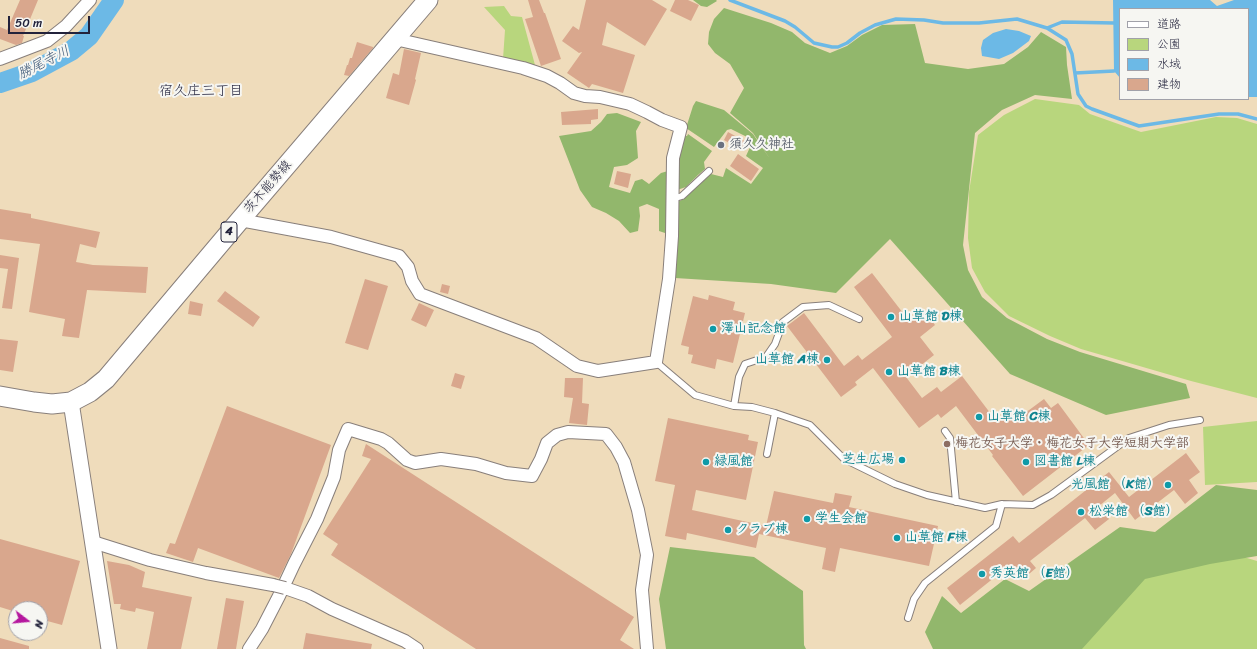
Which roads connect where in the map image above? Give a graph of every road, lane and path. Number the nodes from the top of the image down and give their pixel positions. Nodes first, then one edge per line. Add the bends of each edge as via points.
1 (90, 0) edge
2 (428, 0) edge
3 (395, 39) junction
4 (0, 59) edge
5 (709, 172) dead end
6 (672, 199) junction
7 (240, 220) junction
8 (859, 319) dead end
9 (656, 362) junction
10 (0, 396) edge
11 (71, 402) junction
12 (734, 406) junction
13 (775, 413) junction
14 (1200, 420) dead end
15 (945, 431) dead end
16 (767, 454) dead end
17 (956, 502) junction
18 (1002, 504) junction
19 (93, 542) junction
20 (908, 618) dead end
21 (109, 649) edge
22 (249, 649) edge
23 (417, 649) edge
24 (647, 649) edge

1 - 4 street via 48,42
2 - 3 main road, 茨木能勢線 / 4
3 - 6 street via 523,68 547,76 574,93 630,104 681,127 673,158
3 - 7 main road, 茨木能勢線 / 4
5 - 6 lane via 684,194
6 - 9 street via 669,279
7 - 9 street via 330,237 399,256 408,267 412,281 420,294 536,338 577,366 598,371
7 - 11 main road, 茨木能勢線 / 4 via 106,379 90,392
8 - 12 lane via 829,305 803,307 783,322 775,344 766,356 744,364
9 - 12 lane via 695,395
10 - 11 main road, 茨木能勢線 / 4 via 52,404
11 - 19 street
12 - 13 lane via 752,407
13 - 16 lane
13 - 17 lane via 810,425 844,459 894,484
14 - 18 lane via 1169,425 1129,438 1051,495 1033,505
15 - 17 lane via 950,438
17 - 18 lane via 985,508
18 - 20 lane via 996,526 925,583 914,599
19 - 21 street
19 - 23 street via 150,560 279,586 308,596
22 - 24 street via 262,629 317,519 334,477 339,450 348,429 381,439 407,460 415,463 441,459 532,476 547,443 557,436 568,432 606,434 624,462 638,510 647,555 642,590

